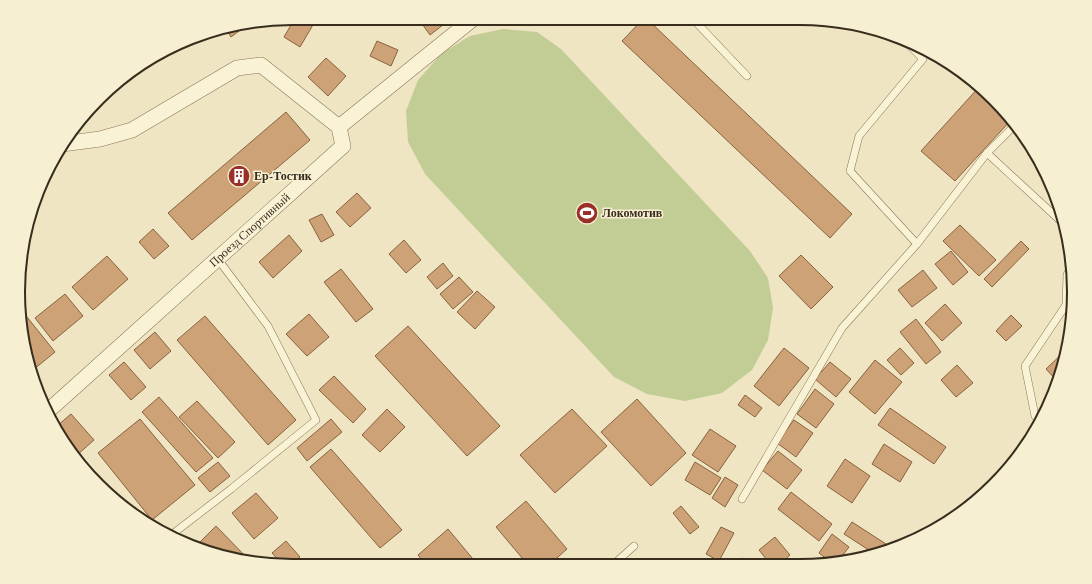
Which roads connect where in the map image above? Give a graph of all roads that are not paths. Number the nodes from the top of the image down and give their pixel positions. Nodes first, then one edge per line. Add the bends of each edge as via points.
1 (465, 25) edge
2 (699, 25) edge
3 (917, 53) edge
4 (747, 76) dead end
5 (339, 127) junction
6 (1012, 129) edge
7 (71, 143) edge
8 (987, 154) junction
9 (1056, 217) edge
10 (917, 244) junction
11 (217, 258) junction
12 (1067, 286) edge
13 (52, 408) edge
14 (1036, 417) edge
15 (742, 499) dead end
16 (176, 532) edge
17 (634, 546) dead end
18 (620, 559) edge

1 - 5 street
2 - 4 lane
3 - 10 lane via 924,59 859,136 850,171
5 - 7 street via 261,65 237,68 132,130 100,139
5 - 11 street, Проезд Спортивный via 343,146
6 - 8 lane
8 - 9 lane
8 - 10 lane
10 - 15 lane via 842,328
11 - 13 street, Проезд Спортивный
11 - 16 lane via 268,326 316,420
12 - 14 lane via 1066,305 1025,366
17 - 18 lane

